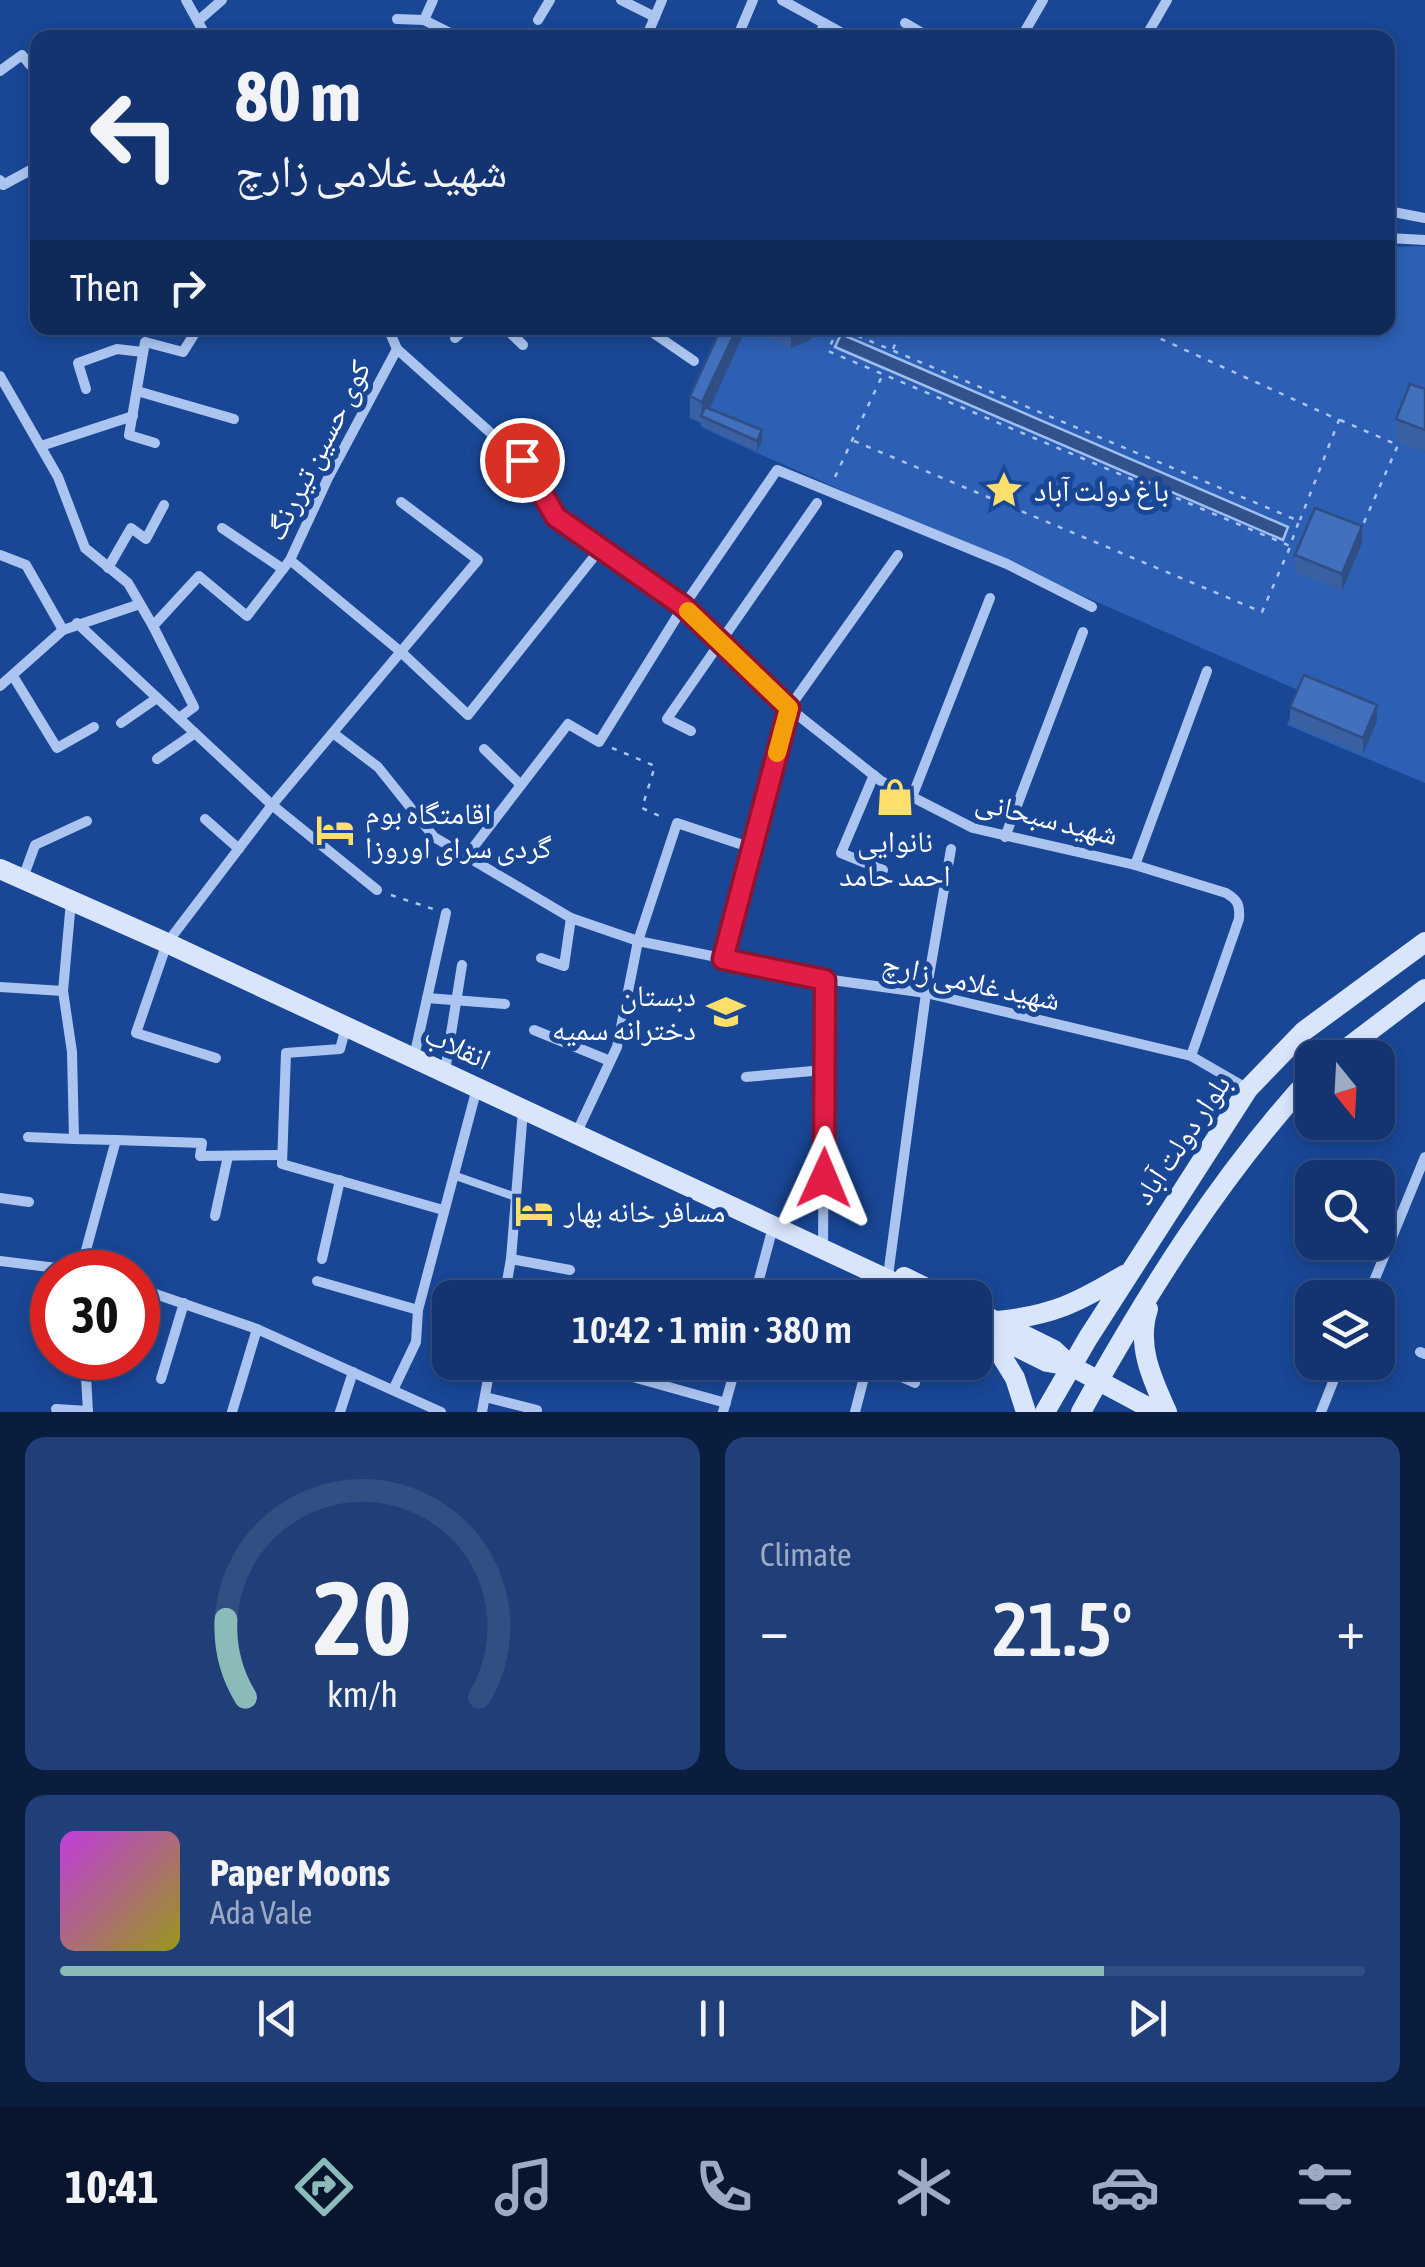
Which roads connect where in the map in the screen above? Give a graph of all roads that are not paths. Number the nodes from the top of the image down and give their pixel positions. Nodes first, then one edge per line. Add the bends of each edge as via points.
1 (186, 0) edge
2 (222, 0) edge
3 (434, 0) edge
4 (550, 0) edge
5 (621, 0) edge
6 (662, 0) edge
7 (753, 0) edge
8 (782, 0) edge
9 (1043, 0) edge
10 (1167, 0) edge
11 (655, 17) junction
12 (396, 19) dead end
13 (424, 20) junction
14 (538, 20) dead end
15 (198, 21) junction
16 (824, 23) junction
17 (905, 23) dead end
18 (203, 30) edge
19 (444, 30) edge
20 (649, 30) edge
21 (740, 30) edge
22 (822, 30) edge
23 (837, 30) edge
24 (918, 30) edge
25 (1026, 30) edge
26 (1150, 30) edge
27 (30, 66) edge
28 (0, 70) edge
29 (30, 170) edge
30 (0, 180) edge
31 (1395, 212) edge
32 (1425, 218) edge
33 (1395, 238) edge
34 (1425, 240) edge
35 (193, 335) edge
36 (391, 335) edge
37 (458, 335) edge
38 (513, 335) edge
39 (656, 335) edge
40 (455, 338) dead end
41 (523, 344) dead end
42 (397, 349) junction
43 (143, 352) junction
44 (694, 361) dead end
45 (1, 379) edge
46 (86, 390) dead end
47 (137, 390) junction
48 (133, 416) junction
49 (234, 419) dead end
50 (155, 443) dead end
51 (40, 446) junction
52 (402, 502) dead end
53 (818, 503) dead end
54 (164, 505) dead end
55 (222, 528) dead end
56 (601, 548) junction
57 (898, 555) dead end
58 (1, 556) edge
59 (287, 564) junction
60 (108, 568) junction
61 (990, 598) dead end
62 (140, 604) junction
63 (683, 606) junction
64 (1092, 607) dead end
65 (77, 623) junction
66 (153, 626) junction
67 (62, 630) junction
68 (1083, 632) dead end
69 (720, 644) junction
70 (401, 652) junction
71 (1208, 671) dead end
72 (12, 676) junction
73 (0, 686) edge
74 (157, 698) junction
75 (789, 708) junction
76 (179, 718) junction
77 (121, 724) dead end
78 (94, 727) dead end
79 (691, 731) dead end
80 (195, 733) junction
81 (333, 733) junction
82 (484, 749) dead end
83 (157, 759) dead end
84 (874, 775) junction
85 (521, 785) junction
86 (912, 797) junction
87 (272, 805) junction
88 (205, 820) dead end
89 (87, 821) dead end
90 (1005, 836) junction
91 (752, 848) junction
92 (238, 849) junction
93 (951, 849) dead end
94 (465, 858) junction
95 (1135, 864) junction
96 (0, 869) edge
97 (884, 870) dead end
98 (22, 879) junction
99 (377, 890) road end
100 (72, 901) junction
101 (446, 913) road end
102 (570, 918) junction
103 (638, 941) junction
104 (1425, 942) edge
105 (168, 943) junction
106 (541, 958) dead end
107 (723, 959) junction
108 (462, 965) dead end
109 (825, 980) junction
110 (0, 987) edge
111 (1425, 989) edge
112 (63, 991) junction
113 (926, 993) junction
114 (427, 998) junction
115 (456, 1000) junction
116 (504, 1004) dead end
117 (346, 1026) junction
118 (534, 1030) dead end
119 (1358, 1040) edge
120 (1191, 1056) junction
121 (216, 1058) dead end
122 (414, 1058) junction
123 (610, 1061) junction
124 (824, 1070) junction
125 (445, 1072) junction
126 (746, 1077) dead end
127 (477, 1087) junction
128 (1295, 1095) edge
129 (1242, 1097) junction
130 (523, 1109) junction
131 (1270, 1123) junction
132 (576, 1134) junction
133 (28, 1137) dead end
134 (74, 1139) junction
135 (116, 1140) junction
136 (282, 1155) junction
137 (228, 1156) junction
138 (1425, 1157) edge
139 (453, 1175) junction
140 (340, 1180) junction
141 (516, 1197) junction
142 (0, 1198) edge
143 (30, 1202) dead end
144 (443, 1210) junction
145 (215, 1216) dead end
146 (773, 1226) junction
147 (823, 1249) junction
148 (88, 1250) edge
149 (322, 1259) dead end
150 (511, 1260) junction
151 (0, 1261) edge
152 (30, 1265) edge
153 (570, 1270) dead end
154 (1130, 1272) junction
155 (507, 1280) edge
156 (759, 1280) edge
157 (873, 1280) edge
158 (888, 1280) edge
159 (1375, 1280) edge
160 (317, 1281) dead end
161 (1156, 1284) junction
162 (160, 1295) edge
163 (184, 1303) junction
164 (418, 1310) junction
165 (992, 1326) edge
166 (257, 1329) junction
167 (992, 1330) edge
168 (992, 1338) edge
169 (1071, 1366) junction
170 (353, 1372) junction
171 (161, 1379) dead end
172 (86, 1380) edge
173 (488, 1380) edge
174 (640, 1380) edge
175 (731, 1380) edge
176 (864, 1380) edge
177 (907, 1380) edge
178 (1333, 1380) edge
179 (1098, 1381) junction
180 (914, 1383) dead end
181 (394, 1390) junction
182 (485, 1398) junction
183 (724, 1408) edge
184 (56, 1409) dead end
185 (537, 1410) edge
186 (88, 1411) edge
187 (232, 1412) edge
188 (340, 1412) edge
189 (441, 1412) edge
190 (482, 1412) edge
191 (856, 1412) edge
192 (1026, 1412) edge
193 (1045, 1412) edge
194 (1080, 1412) edge
195 (1157, 1412) edge
196 (1166, 1412) edge
197 (1320, 1412) edge

1 - 15 street
2 - 15 street
3 - 13 street
4 - 14 street
5 - 11 street
6 - 11 street
7 - 21 street
8 - 16 street
9 - 25 street
10 - 26 street
11 - 20 street
12 - 13 street
13 - 19 street
15 - 18 street
16 - 22 street
16 - 23 street
17 - 24 street
27 - 28 street via 22,55
29 - 30 street via 3,185
31 - 32 street
33 - 34 street
35 - 43 street via 182,352 145,342
36 - 42 street
37 - 40 street
38 - 41 street
39 - 44 street
42 - 56 street, کوی حسین تیررنگ via 522,460 556,517
42 - 59 street, کوی حسین تیررنگ
43 - 46 street via 118,349 78,364
43 - 47 street
45 - 51 street
47 - 48 street
47 - 49 street
48 - 50 street via 129,435
48 - 51 street
51 - 60 street via 85,548
52 - 70 street via 478,560
53 - 69 street
54 - 60 street via 146,538 131,528
55 - 59 street
56 - 63 street, کوی حسین تیررنگ
56 - 70 street via 468,715
57 - 75 street
58 - 67 street via 26,565
59 - 66 street, کوی حسین تیررنگ via 247,616 199,576
59 - 70 street
60 - 62 street via 128,582
61 - 86 street
62 - 65 street
62 - 66 street
63 - 64 street via 777,470 1007,564
63 - 69 street, شهید سبحانی
63 - 85 street via 599,742 568,724
65 - 67 street
65 - 74 street
66 - 76 street via 194,707
67 - 72 street
68 - 90 street
69 - 75 street, شهید سبحانی
69 - 79 street via 667,718
70 - 81 street
71 - 95 street
72 - 73 street
72 - 78 street via 57,748
74 - 76 street
74 - 77 street
75 - 84 street, شهید سبحانی
75 - 91 street
76 - 80 street
80 - 83 street
80 - 87 street
81 - 87 street
81 - 94 street, شهید غلامی زارچ via 378,767 434,837
82 - 85 street
84 - 86 street, شهید سبحانی
84 - 97 street via 842,853
85 - 94 street
86 - 90 street, شهید سبحانی
87 - 92 street
87 - 99 street
88 - 92 street
89 - 98 street via 36,845
90 - 95 street, شهید سبحانی
91 - 103 street via 677,823
91 - 107 street
92 - 105 street
93 - 113 street
94 - 102 street, شهید غلامی زارچ
95 - 120 street, شهید سبحانی via 1226,893 1240,908
96 - 98 main road, انقلاب
98 - 100 main road, انقلاب
100 - 105 main road, انقلاب
100 - 112 street
101 - 114 street
102 - 103 street, شهید غلامی زارچ
102 - 106 street via 564,966
103 - 107 street, شهید غلامی زارچ
103 - 123 street
104 - 129 main road, بلوار دولت آباد via 1304,1031
105 - 117 main road, انقلاب
105 - 121 street via 136,1033
107 - 109 street, شهید غلامی زارچ
108 - 115 street
109 - 113 street, شهید غلامی زارچ
109 - 124 street
110 - 112 street
111 - 119 main road
112 - 134 street
113 - 120 street, شهید غلامی زارچ
113 - 158 street
114 - 115 street
114 - 122 street
115 - 116 street
115 - 125 street
117 - 122 main road, انقلاب
117 - 136 street via 340,1049 286,1054
118 - 123 street
120 - 129 street
122 - 125 main road, انقلاب
123 - 132 street
124 - 126 street
124 - 147 street
125 - 127 main road, انقلاب
127 - 130 main road, انقلاب
127 - 139 street
128 - 131 main road, بلوار دولت آباد
129 - 131 main road via 1242,1125
129 - 154 main road, بلوار دولت آباد
130 - 132 main road, انقلاب
130 - 141 street
131 - 161 main road, بلوار دولت آباد
132 - 146 main road, انقلاب
133 - 134 street
134 - 135 street
135 - 137 street via 202,1143 200,1156
135 - 148 street
136 - 137 street
136 - 140 street via 282,1164
137 - 145 street
138 - 159 street
139 - 141 lane
139 - 144 street
140 - 144 street
140 - 149 street
141 - 150 street
142 - 143 street
144 - 164 street
146 - 147 main road, انقلاب
146 - 156 street
147 - 157 main road, انقلاب
150 - 153 street
150 - 155 street
151 - 152 street
154 - 165 main road via 1062,1309
154 - 169 main road, بلوار دولت آباد
160 - 164 street
161 - 179 main road, بلوار دولت آباد
161 - 196 main road via 1142,1327
162 - 163 street
163 - 166 street
163 - 171 street
164 - 181 street via 416,1342
166 - 170 street
166 - 187 street
167 - 169 main road via 1047,1362
168 - 192 main road
169 - 179 main road
169 - 193 main road, بلوار دولت آباد
170 - 181 street
170 - 188 street
172 - 186 street
173 - 182 street
174 - 183 street
175 - 183 street
176 - 191 street
177 - 180 street
178 - 197 street
179 - 194 main road, بلوار دولت آباد
179 - 195 main road
181 - 189 street
182 - 185 street
182 - 190 street
184 - 186 street

